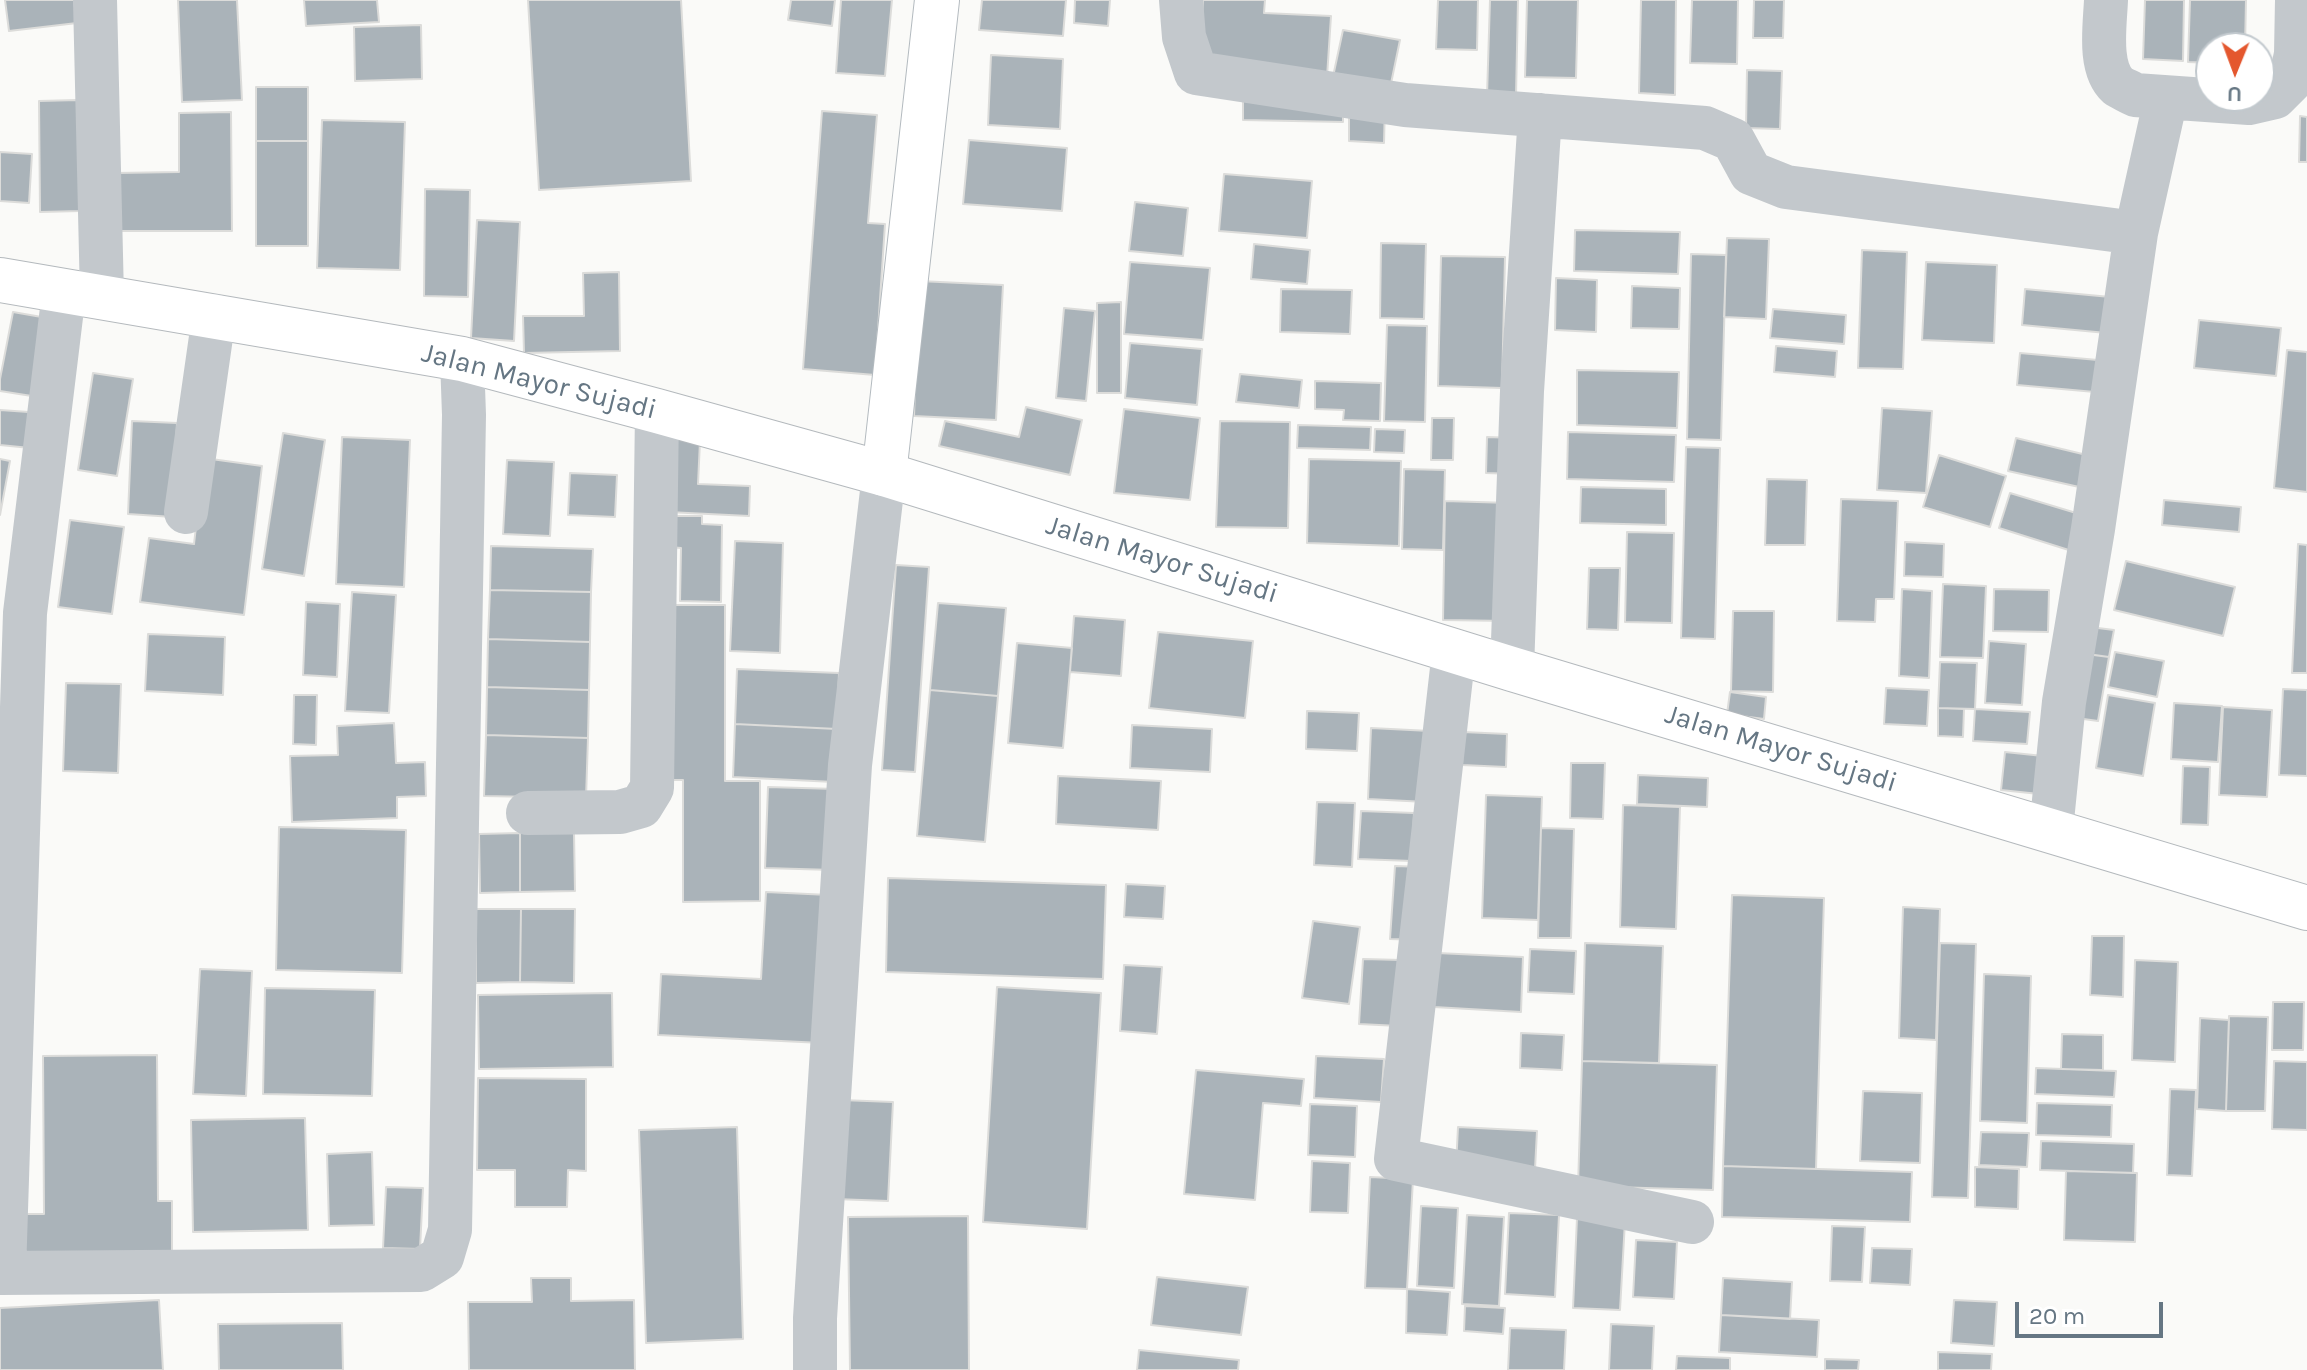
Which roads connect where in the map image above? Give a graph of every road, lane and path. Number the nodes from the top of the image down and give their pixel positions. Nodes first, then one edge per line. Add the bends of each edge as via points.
1 (95, 0) edge
2 (937, 0) edge
3 (1181, 0) edge
4 (2106, 0) edge
5 (2297, 0) edge
6 (2166, 98) junction
7 (1540, 115) junction
8 (2136, 233) junction
9 (0, 280) edge
10 (83, 294) junction
11 (214, 316) junction
12 (462, 359) junction
13 (657, 411) junction
14 (884, 474) junction
15 (186, 512) dead end
16 (1454, 651) junction
17 (1512, 669) junction
18 (528, 813) dead end
19 (2051, 830) junction
20 (2307, 908) edge
21 (1692, 1222) dead end
22 (2, 1273) edge
23 (815, 1370) edge

1 - 10 street
2 - 14 main road
3 - 7 street via 1184,37 1196,73 1405,105
4 - 6 street via 2108,72 2135,95
5 - 6 street via 2290,82 2275,97 2249,103
6 - 8 street
7 - 8 street via 1705,128 1733,140 1751,173 1786,187
7 - 17 street via 1522,391
8 - 19 street via 2064,702
9 - 10 main road, Jalan Mayor Sujadi
10 - 11 main road, Jalan Mayor Sujadi
10 - 22 street via 25,613
11 - 12 main road, Jalan Mayor Sujadi
11 - 15 street
12 - 13 main road, Jalan Mayor Sujadi
12 - 22 street via 450,1230 442,1257 421,1270
13 - 14 main road, Jalan Mayor Sujadi
13 - 18 street via 652,788 641,806 620,812
14 - 16 main road, Jalan Mayor Sujadi
14 - 23 street via 850,765
16 - 17 main road, Jalan Mayor Sujadi
16 - 21 street via 1396,1159
17 - 19 main road, Jalan Mayor Sujadi
19 - 20 main road, Jalan Mayor Sujadi

